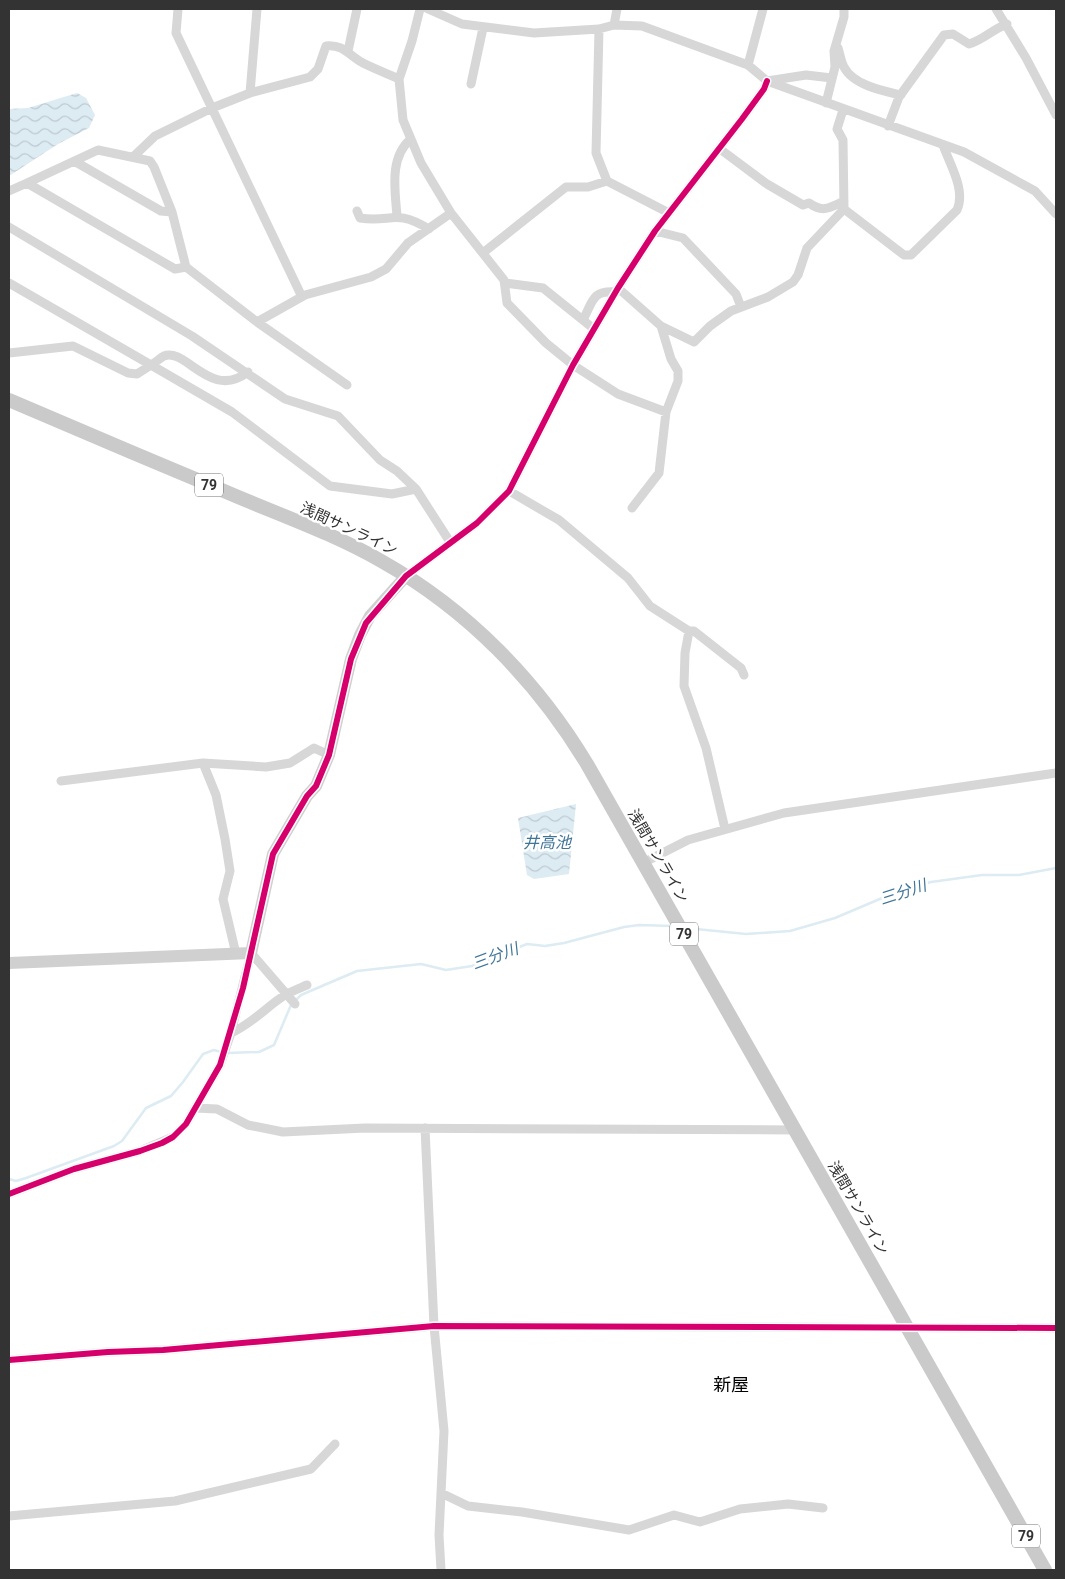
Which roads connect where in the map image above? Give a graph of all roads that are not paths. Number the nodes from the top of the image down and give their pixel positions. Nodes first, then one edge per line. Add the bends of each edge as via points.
1 (178, 9) edge
2 (257, 9) edge
3 (357, 9) edge
4 (420, 9) edge
5 (428, 9) edge
6 (617, 9) edge
7 (763, 9) edge
8 (844, 9) edge
9 (996, 9) edge
10 (1007, 24) junction
11 (614, 25) junction
12 (483, 28) junction
13 (599, 29) junction
14 (836, 44) junction
15 (348, 51) junction
16 (748, 65) junction
17 (832, 78) junction
18 (400, 79) junction
19 (767, 81) junction
20 (471, 84) dead end
21 (250, 93) junction
22 (900, 94) junction
23 (826, 103) junction
24 (212, 108) junction
25 (843, 110) junction
26 (1056, 114) edge
27 (888, 126) junction
28 (411, 139) junction
29 (943, 146) junction
30 (720, 149) junction
31 (133, 157) junction
32 (74, 161) junction
33 (607, 181) junction
34 (27, 184) junction
35 (9, 190) edge
36 (844, 205) junction
37 (357, 211) dead end
38 (172, 212) junction
39 (451, 213) junction
40 (669, 213) junction
41 (1056, 214) edge
42 (397, 216) junction
43 (9, 227) edge
44 (429, 229) junction
45 (655, 231) junction
46 (484, 252) junction
47 (186, 267) junction
48 (9, 283) edge
49 (505, 284) junction
50 (617, 290) junction
51 (302, 297) junction
52 (741, 308) junction
53 (583, 320) junction
54 (257, 322) junction
55 (661, 326) junction
56 (594, 329) junction
57 (9, 353) edge
58 (151, 365) junction
59 (573, 365) junction
60 (248, 372) junction
61 (347, 385) dead end
62 (9, 400) edge
63 (666, 412) junction
64 (416, 489) junction
65 (510, 491) junction
66 (632, 508) dead end
67 (450, 542) junction
68 (406, 576) junction
69 (689, 631) junction
70 (744, 675) dead end
71 (329, 755) junction
72 (204, 763) junction
73 (1056, 773) edge
74 (61, 781) dead end
75 (725, 829) junction
76 (643, 863) junction
77 (251, 953) junction
78 (236, 954) junction
79 (9, 963) edge
80 (307, 985) dead end
81 (287, 994) junction
82 (295, 1004) dead end
83 (231, 1033) junction
84 (195, 1108) junction
85 (425, 1128) junction
86 (795, 1130) junction
87 (9, 1194) edge
88 (434, 1326) junction
89 (1056, 1328) edge
90 (908, 1329) junction
91 (9, 1360) edge
92 (335, 1444) dead end
93 (440, 1495) junction
94 (823, 1508) dead end
95 (9, 1516) edge
96 (440, 1570) edge
97 (1045, 1570) edge

1 - 24 street via 176,33
2 - 21 street
3 - 15 street
4 - 18 street
5 - 12 street via 462,24
6 - 11 street
7 - 16 street
8 - 14 street
9 - 10 street
10 - 22 street via 994,28 969,44 953,34 944,36
10 - 26 street
11 - 13 street
11 - 16 street via 642,26
12 - 13 street via 534,33
12 - 20 street
13 - 33 street via 596,153
14 - 17 street
14 - 22 street via 844,68 854,78 883,91
15 - 18 street via 362,63
15 - 21 street via 335,45 326,46 318,69 310,77
16 - 19 street
17 - 19 street via 806,75
17 - 23 street
18 - 28 street via 403,120
19 - 23 street
19 - 30 street
21 - 24 street
22 - 27 street
23 - 25 street
24 - 31 street via 155,136
24 - 51 street
25 - 27 street
25 - 36 street via 837,129 843,140
27 - 29 street
28 - 39 street via 421,164
28 - 42 street via 398,154
29 - 36 street via 960,190 960,204 911,255 904,255
29 - 41 street via 964,152 1035,191
30 - 36 street via 767,184 803,205 809,203 818,210
30 - 40 street
31 - 32 street via 98,150
31 - 38 street via 150,161
32 - 34 street
32 - 38 street via 161,211
33 - 40 street
33 - 46 street via 588,187 566,187
34 - 35 street
34 - 47 street via 175,269
36 - 52 street via 807,248 793,282
37 - 42 street via 360,218 365,219
38 - 47 street
39 - 44 street
39 - 46 street
40 - 45 street
42 - 44 street via 410,218
43 - 60 street
44 - 51 street via 408,243 386,269
45 - 50 street
45 - 52 street via 683,238 736,294
46 - 49 street
47 - 54 street
48 - 58 street
49 - 53 street via 543,288
49 - 59 street via 507,303
50 - 53 street via 596,294
50 - 55 street
50 - 56 street
51 - 54 street
52 - 55 street via 731,310 694,342
53 - 56 street
54 - 61 street
55 - 63 street via 678,371 678,381
56 - 59 street
57 - 58 street via 73,346 128,373 137,374
58 - 60 street via 165,356 174,356 192,368 226,382
58 - 64 street via 232,412 330,486 392,494
59 - 63 street via 618,394
59 - 65 street
60 - 64 street via 285,399 338,416 380,460 397,470
62 - 68 main road, 浅間サンライン / 79 via 315,530 382,561
63 - 66 street via 659,472
64 - 67 street
65 - 67 street via 477,523
65 - 69 street via 559,520 628,578 650,606
67 - 68 street
68 - 71 street via 370,616 360,635 351,659
68 - 76 main road, 浅間サンライン / 79 via 486,638 536,692 579,750
69 - 70 street via 694,631 724,654 741,668
69 - 75 street via 684,653 684,686 706,748
71 - 72 street via 314,748 290,763 266,768
71 - 77 street via 316,786 273,854
72 - 74 street
72 - 78 street via 216,795 225,838 230,871 223,899
73 - 75 street via 784,813
75 - 76 street via 688,840
76 - 86 main road, 浅間サンライン / 79
77 - 78 street
77 - 81 street
77 - 83 street
78 - 79 street
80 - 81 street
81 - 82 street
81 - 83 street via 248,1025
83 - 84 street via 220,1065
84 - 85 street via 217,1109 248,1126 283,1132
84 - 87 street via 173,1137
85 - 86 street
85 - 88 street
86 - 90 main road, 浅間サンライン / 79
88 - 90 street
88 - 91 street
88 - 93 street via 444,1431
89 - 90 street
90 - 97 main road, 浅間サンライン / 79
92 - 95 street via 310,1469 175,1501
93 - 94 street via 468,1506 629,1530 674,1515 700,1522 740,1509 788,1504
93 - 96 street

